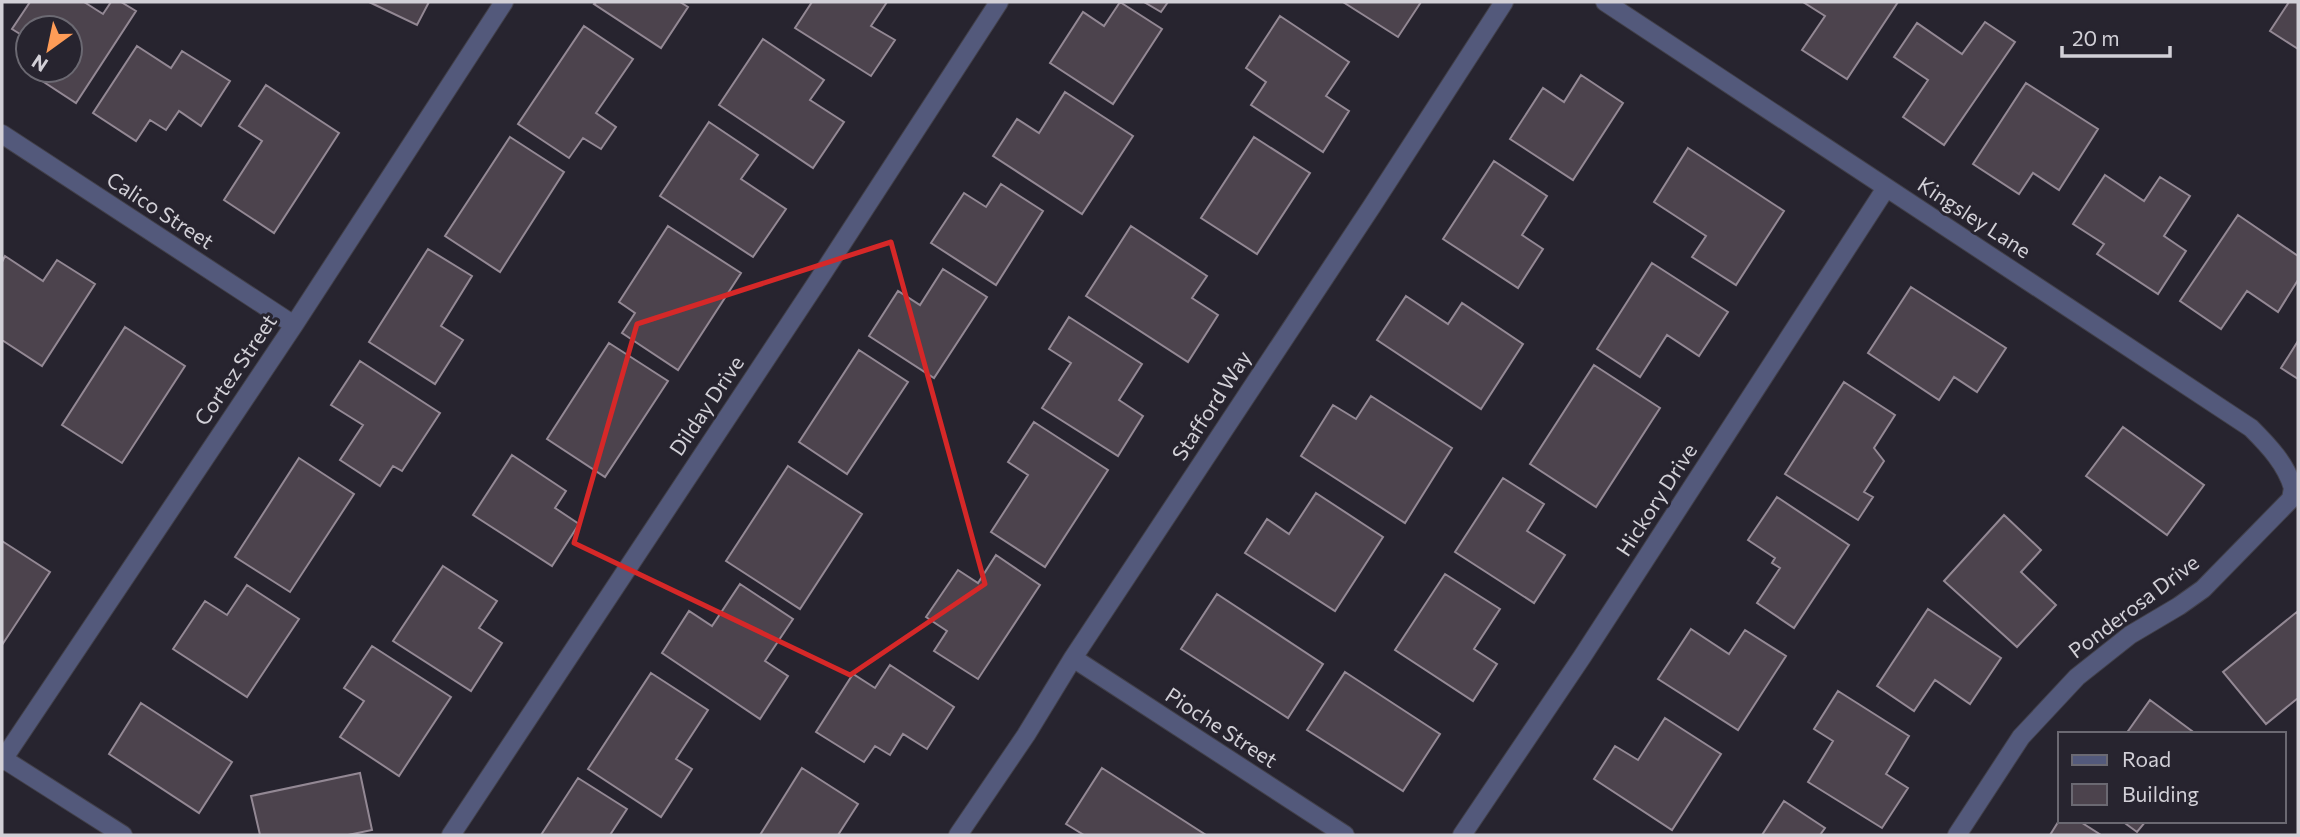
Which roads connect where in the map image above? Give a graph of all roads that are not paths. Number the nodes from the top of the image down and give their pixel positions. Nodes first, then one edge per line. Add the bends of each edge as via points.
1 (504, 2) edge
2 (999, 2) edge
3 (1504, 2) edge
4 (1605, 2) edge
5 (2, 134) edge
6 (1886, 188) junction
7 (294, 325) junction
8 (2296, 489) edge
9 (1073, 658) junction
10 (2, 759) edge
11 (123, 835) edge
12 (451, 835) edge
13 (958, 835) edge
14 (1345, 835) edge
15 (1462, 835) edge
16 (1957, 835) edge

1 - 7 street, Cortez Street
2 - 12 street, Dilday Drive
3 - 9 street, Stafford Way
4 - 6 street, Kingsley Lane
5 - 7 street, Calico Street
6 - 8 street, Kingsley Lane via 2251,428 2270,446
6 - 15 street, Hickory Drive
7 - 10 street, Cortez Street
8 - 16 street, Ponderosa Drive via 2203,589 2130,635 2077,677 2021,737
9 - 13 street, Stafford Way via 1027,736
9 - 14 street, Pioche Street
10 - 11 street

